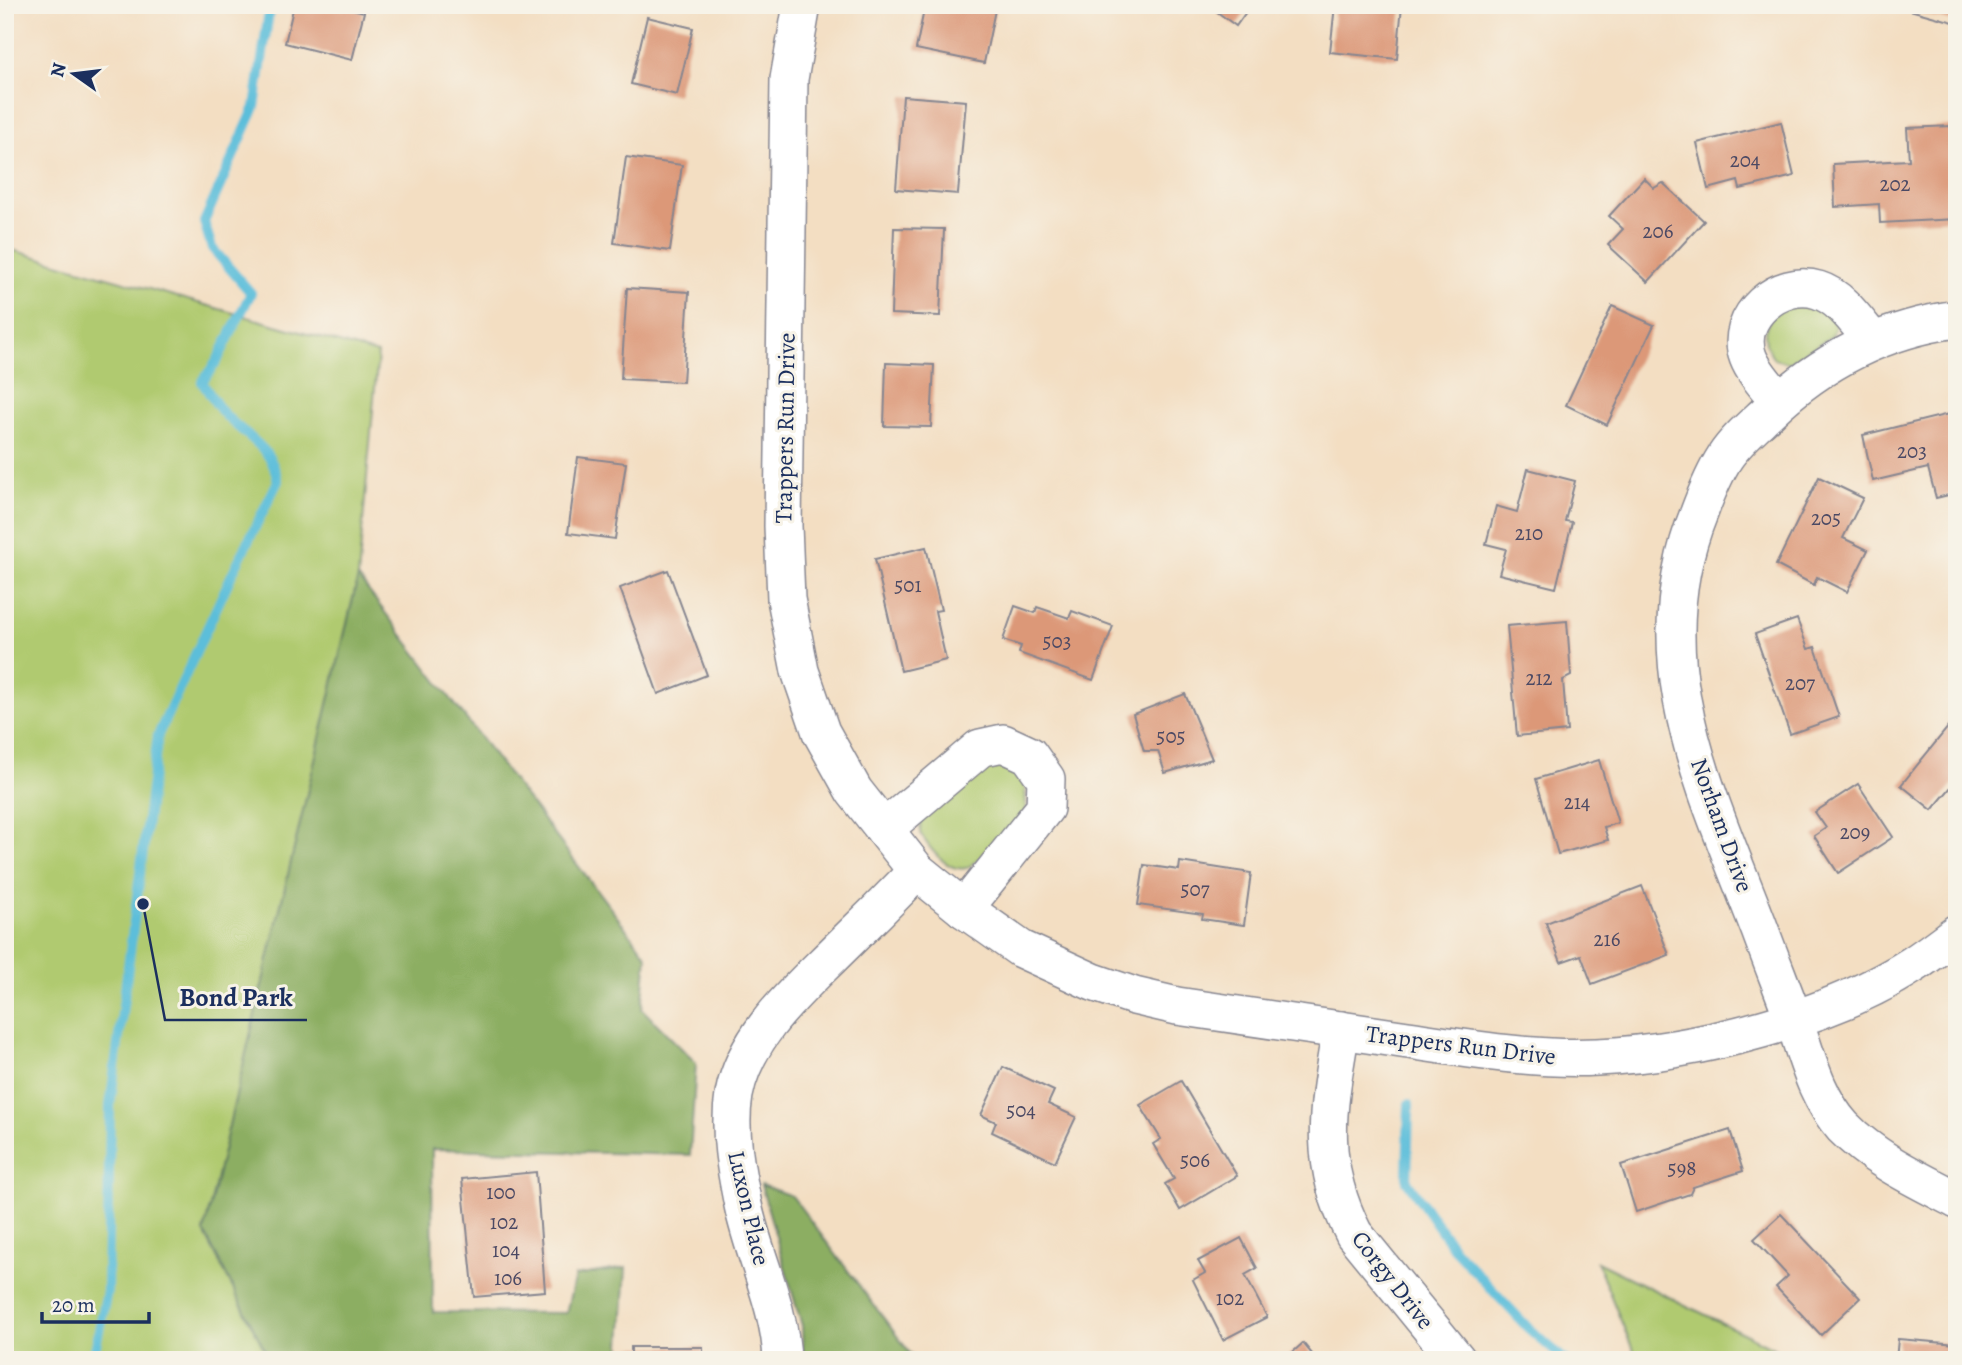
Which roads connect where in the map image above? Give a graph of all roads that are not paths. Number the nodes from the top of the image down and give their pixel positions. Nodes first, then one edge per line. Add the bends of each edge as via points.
1 (802, 5) edge
2 (1957, 319) edge
3 (1872, 340) junction
4 (1779, 401) junction
5 (884, 828) junction
6 (917, 871) junction
7 (964, 909) junction
8 (1957, 933) edge
9 (1793, 1019) junction
10 (1341, 1030) junction
11 (1957, 1200) edge
12 (782, 1360) edge
13 (1457, 1360) edge

1 - 5 street, Trappers Run Drive via 789,79 786,599 800,671 821,732 854,791
2 - 3 street, Norham Drive
3 - 4 street, Norham Drive via 1825,366
3 - 4 street via 1844,307 1818,290 1787,289 1772,295 1752,318 1745,345 1748,358
4 - 9 street, Norham Drive via 1725,457 1690,533 1675,612 1675,655 1681,702 1714,813
5 - 6 street, Trappers Run Drive
5 - 7 street via 980,748 1003,743 1029,755 1046,779 1045,808
6 - 7 street, Trappers Run Drive
6 - 12 street, Luxon Place via 785,1003 752,1048 733,1097 733,1138 744,1206 775,1309
7 - 10 street, Trappers Run Drive via 1021,949 1134,996
8 - 9 street, Trappers Run Drive via 1912,965 1861,992
9 - 10 street, Trappers Run Drive via 1676,1048 1595,1057 1536,1056
9 - 11 street, Norham Drive via 1816,1086 1843,1127 1888,1163
10 - 13 street, Corgy Drive via 1327,1145 1341,1209 1354,1234

